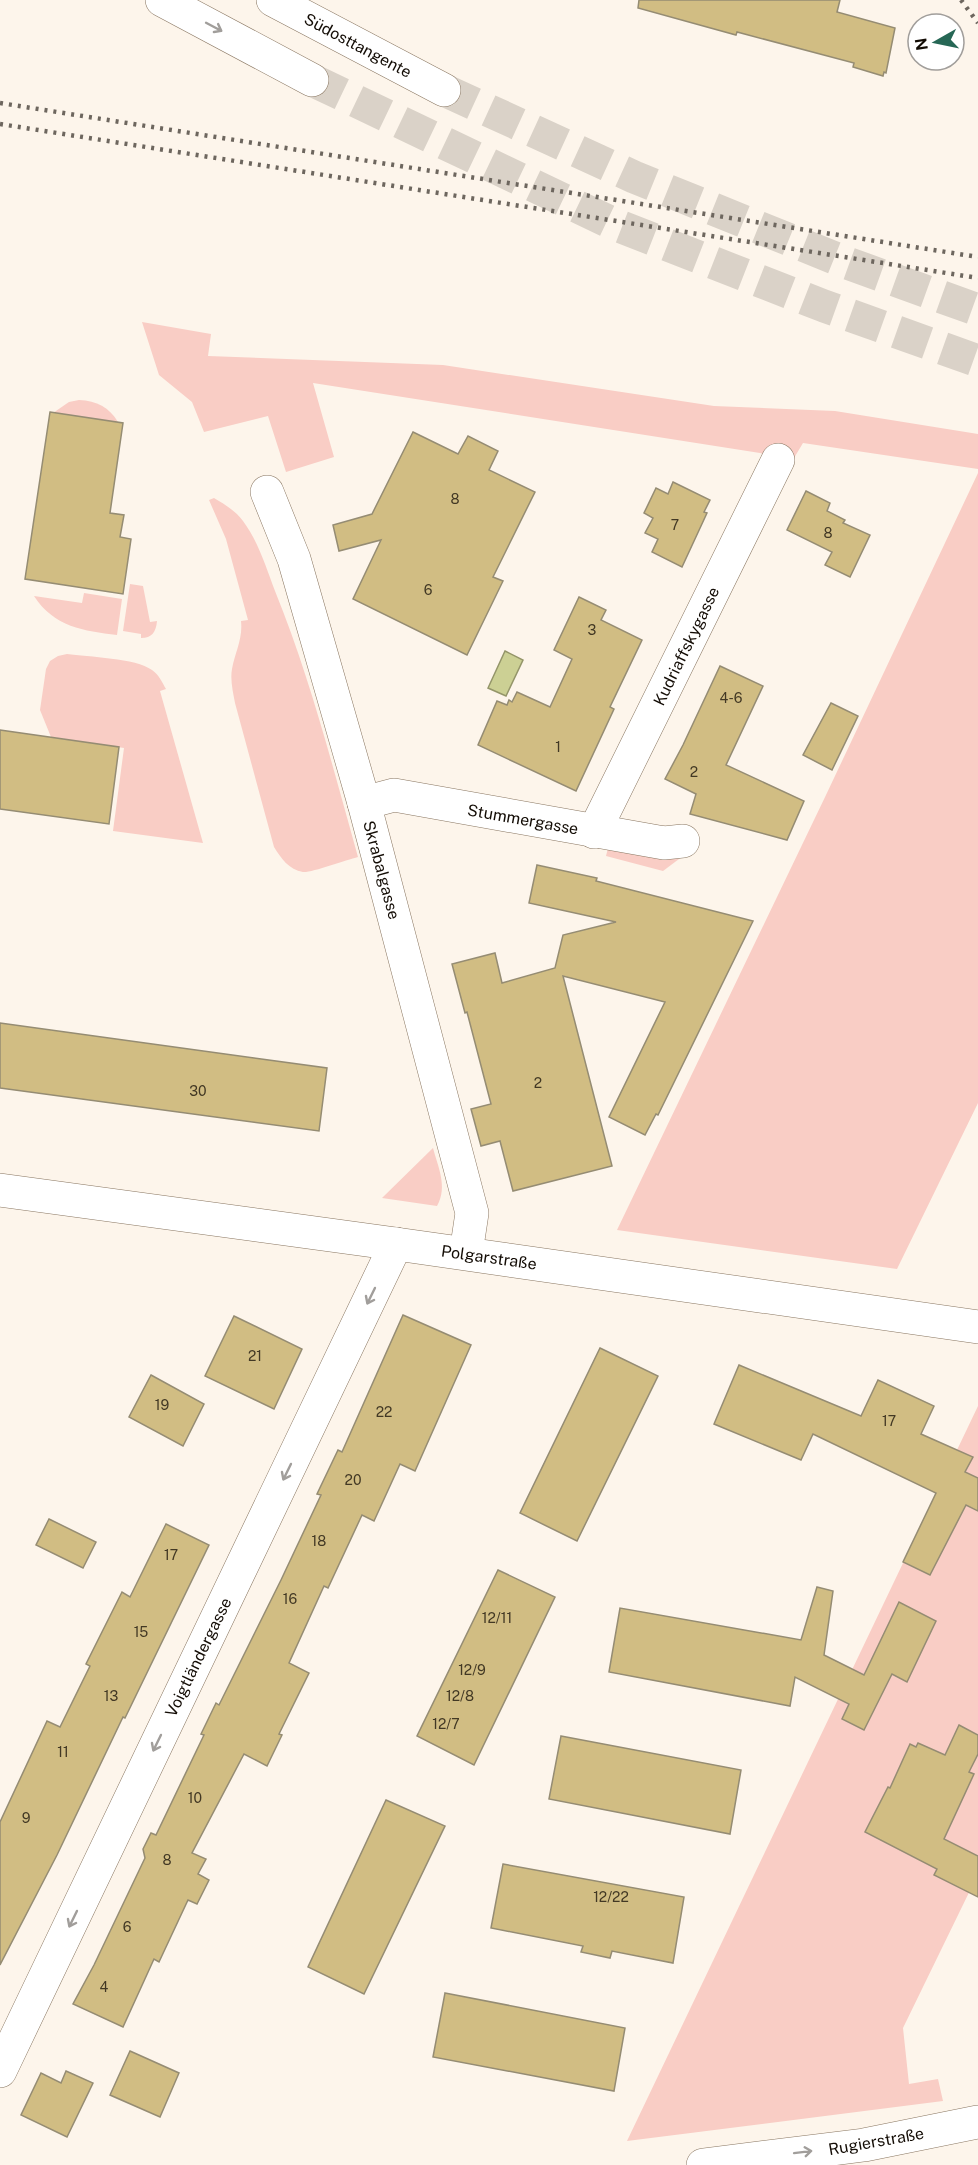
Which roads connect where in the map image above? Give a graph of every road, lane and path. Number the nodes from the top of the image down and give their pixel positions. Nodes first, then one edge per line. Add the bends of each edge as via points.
1 (162, 0) edge
2 (273, 0) edge
3 (312, 80) tunnel mouth
4 (444, 90) tunnel mouth
5 (778, 460) dead end
6 (267, 492) dead end
7 (364, 803) junction
8 (594, 832) junction
9 (683, 841) dead end
10 (0, 1190) edge
11 (396, 1244) junction
12 (466, 1253) junction
13 (978, 1327) edge
14 (0, 2071) edge
15 (978, 2122) edge
16 (703, 2165) edge

1 -> 3 main road
2 - 4 main road, Südosttangente
5 - 8 main road, Kudriaffskygasse
6 - 7 main road, Skrabalgasse via 294,559
7 - 8 main road, Stummergasse via 394,795
7 - 12 main road, Skrabalgasse via 472,1213
8 - 9 main road, Stummergasse via 664,843
10 - 11 main road, Polgarstraße
11 - 12 main road, Polgarstraße
11 -> 14 main road, Voigtländergasse
12 - 13 main road, Polgarstraße
16 -> 15 main road, Rugierstraße via 864,2145

